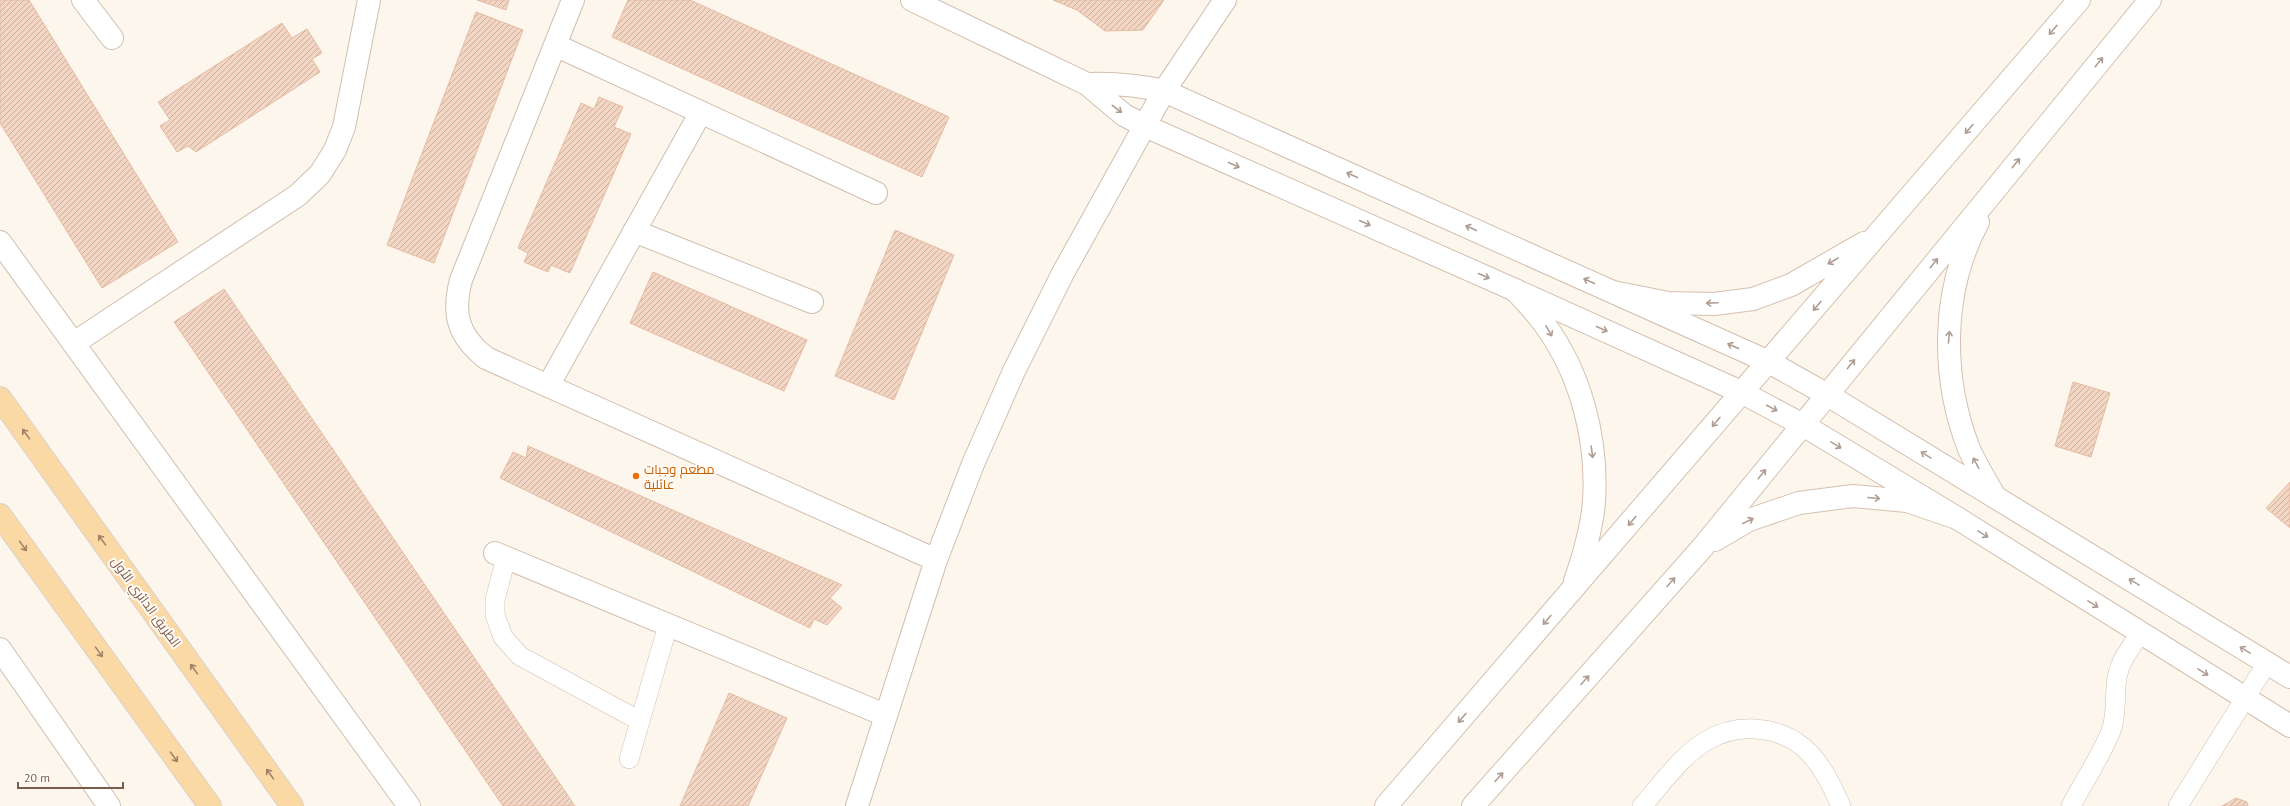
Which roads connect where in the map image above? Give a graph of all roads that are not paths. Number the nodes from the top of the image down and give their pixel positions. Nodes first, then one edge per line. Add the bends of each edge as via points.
1 (83, 0) edge
2 (369, 0) edge
3 (573, 0) edge
4 (912, 0) edge
5 (1225, 0) edge
6 (2078, 0) edge
7 (2150, 0) edge
8 (112, 38) dead end
9 (555, 45) junction
10 (1087, 84) junction
11 (1164, 91) junction
12 (701, 112) junction
13 (1145, 126) junction
14 (1994, 190) junction
15 (876, 194) dead end
16 (634, 231) junction
17 (1878, 234) junction
18 (0, 242) edge
19 (1516, 290) junction
20 (1613, 292) junction
21 (812, 302) dead end
22 (74, 343) junction
23 (1769, 362) junction
24 (548, 386) junction
25 (1741, 392) junction
26 (1826, 394) junction
27 (0, 398) edge
28 (1803, 425) junction
29 (1995, 497) junction
30 (0, 514) edge
31 (1957, 518) junction
32 (1702, 548) junction
33 (501, 555) joint
34 (936, 560) junction
35 (1572, 591) junction
36 (668, 625) junction
37 (2140, 634) junction
38 (0, 649) edge
39 (2267, 663) junction
40 (2290, 677) edge
41 (2245, 698) junction
42 (884, 715) junction
43 (640, 721) junction
44 (2290, 726) edge
45 (629, 759) dead end
46 (109, 806) edge
47 (210, 806) edge
48 (292, 806) edge
49 (409, 806) edge
50 (856, 806) edge
51 (1386, 806) edge
52 (1473, 806) edge
53 (1642, 806) edge
54 (1841, 806) edge
55 (2071, 806) edge
56 (2178, 806) edge

1 - 8 street
2 - 22 street via 344,127 335,150 320,174 298,195
3 - 9 street
4 - 10 street
5 - 11 street
6 -> 17 street
14 -> 7 street
9 - 12 street
9 - 24 street via 457,296 457,315 463,333 473,347 486,358
10 - 11 street via 1120,83
10 -> 13 street via 1124,115
11 - 13 street
20 -> 11 street
12 - 15 street
12 - 16 street
13 -> 19 street
13 - 34 street via 1063,273 1014,371 973,464
26 -> 14 street
29 -> 14 street via 1969,449 1954,397 1948,344 1953,290 1969,238
16 - 21 street
16 - 24 street
17 -> 20 street via 1791,285 1753,299 1714,304 1668,303
17 -> 23 street
18 - 22 street
19 -> 25 street
19 -> 35 street via 1545,325 1561,352 1585,409 1593,455 1594,501 1586,547
23 -> 20 street
22 - 49 street
23 - 25 street
23 - 26 street
24 - 34 street
25 -> 28 street
25 -> 35 street
26 - 28 street
29 -> 26 street
48 -> 27 main road, الطريق الدائري الأول
28 -> 31 street
32 -> 28 street
39 -> 29 street
30 -> 47 main road
32 -> 31 street via 1749,520 1799,503 1853,496 1907,501
31 -> 37 street
52 -> 32 street
33 - 36 street
33 - 43 lane via 495,615 503,638 520,656
34 - 42 street
35 -> 51 street
36 - 42 street
36 - 43 lane
37 -> 41 street
37 - 55 lane via 2123,659 2118,673 2115,719 2111,730
38 - 46 street
39 - 40 street
39 - 41 lane
41 - 44 street
41 - 56 lane
42 - 50 street
43 - 45 lane
53 - 54 lane via 1705,741 1724,732 1747,729 1767,730 1783,735 1804,748 1818,763

